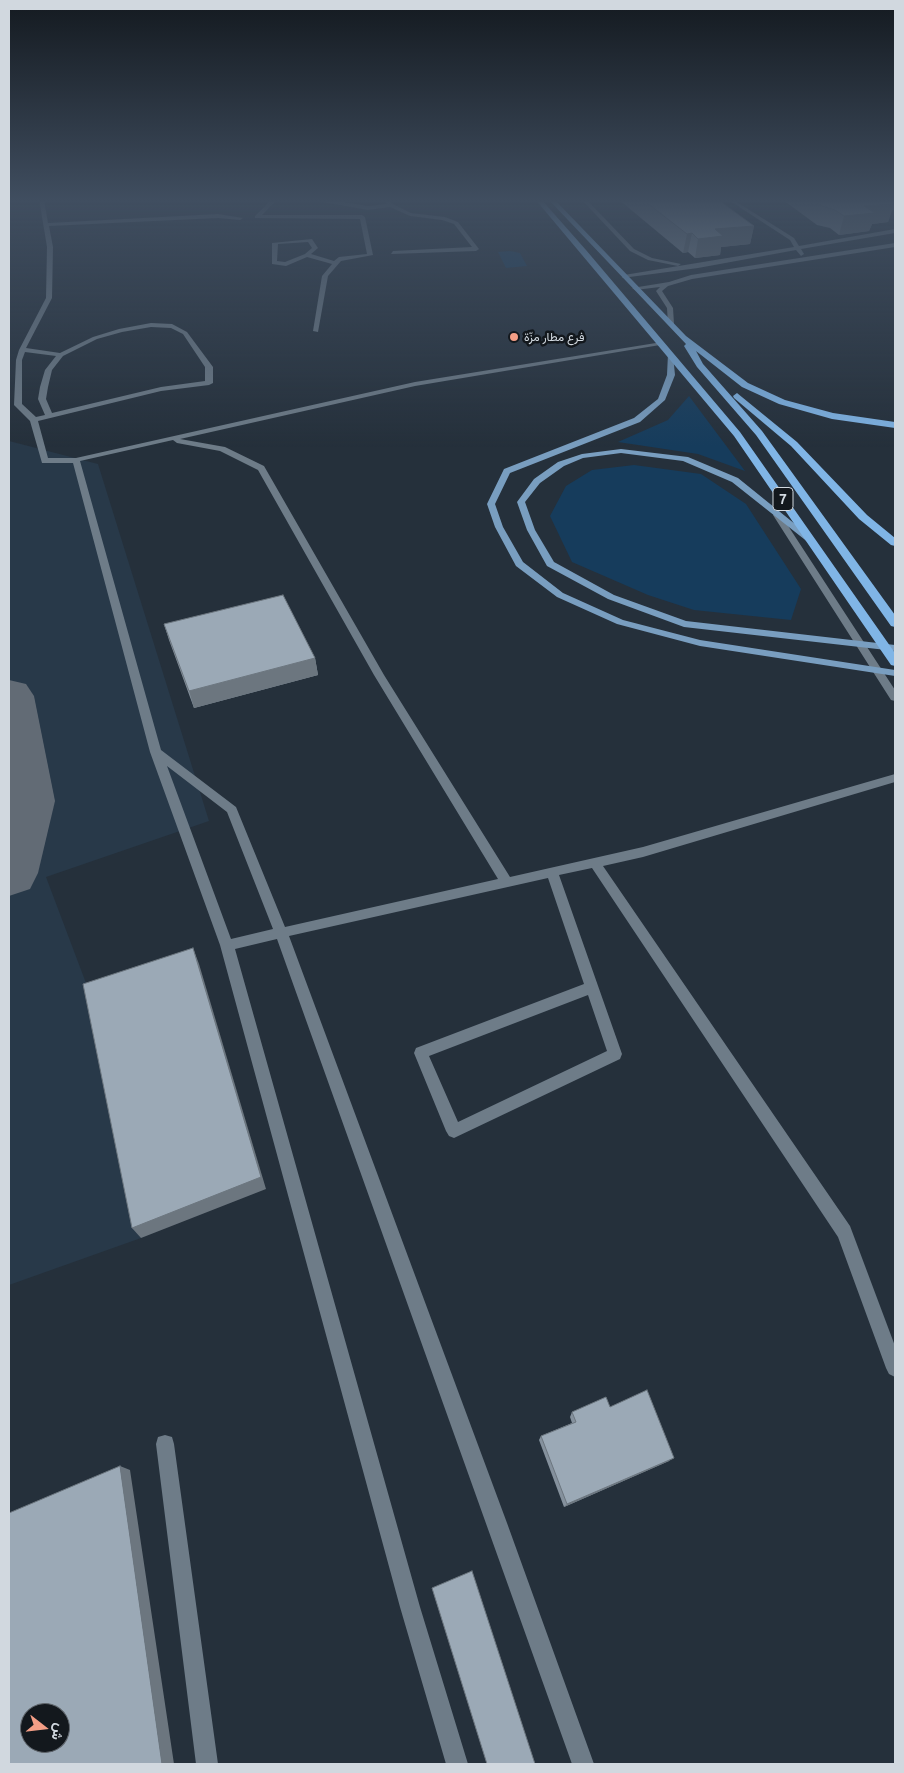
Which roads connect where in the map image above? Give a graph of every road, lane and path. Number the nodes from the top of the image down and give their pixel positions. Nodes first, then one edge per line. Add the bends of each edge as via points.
1 (49, 282) edge
2 (323, 282) edge
3 (609, 282) edge
4 (629, 282) edge
5 (674, 282) edge
6 (666, 284) junction
7 (636, 288) junction
8 (670, 324) junction
9 (316, 331) dead end
10 (684, 338) junction
11 (660, 343) junction
12 (22, 350) junction
13 (61, 355) junction
14 (670, 355) junction
15 (700, 365) junction
16 (49, 416) junction
17 (34, 420) junction
18 (895, 425) edge
19 (169, 439) junction
20 (76, 460) junction
21 (777, 515) junction
22 (813, 541) junction
23 (895, 543) edge
24 (895, 623) edge
25 (895, 648) edge
26 (895, 662) edge
27 (895, 673) edge
28 (895, 698) edge
29 (156, 751) junction
30 (895, 778) edge
31 (595, 863) junction
32 (552, 872) junction
33 (507, 882) junction
34 (281, 933) junction
35 (227, 945) junction
36 (592, 987) junction
37 (895, 1368) edge
38 (166, 1444) dead end
39 (207, 1764) edge
40 (457, 1764) edge
41 (583, 1764) edge

1 - 12 street via 49,298
2 - 9 street
3 - 11 highway, 7
4 - 7 highway, 7
5 - 6 street
6 - 7 street
6 - 8 street via 659,291 670,308
7 - 8 highway, 7
8 - 10 highway, 7
10 - 15 highway, 7
10 - 18 highway via 746,385 782,402 832,416
11 - 14 highway, 7
11 - 19 street via 415,384
12 - 13 street
12 - 17 street via 17,358 18,405
13 - 16 street via 49,370 44,387 42,399
13 - 16 street via 95,338 121,330 151,325 172,326 185,333 210,366 209,383 161,389
14 - 22 highway, 7 via 737,434
14 - 27 main road via 671,375 662,400 637,420 508,472 492,504 499,527 519,564 560,595 620,622 700,643
15 - 23 highway via 794,444 863,516
15 - 24 highway, 7 via 759,433
16 - 17 street
17 - 20 street via 45,461
19 - 20 street
19 - 33 street via 222,449 261,468 380,675
20 - 29 street
21 - 22 main road
21 - 25 main road via 735,480 685,459 621,452 582,456 561,464 537,480 522,502 531,530 550,564 611,597 684,624
21 - 28 street
22 - 26 highway, 7
29 - 34 street via 232,810
29 - 35 street
30 - 31 street via 643,852
31 - 32 street
31 - 37 street via 844,1232
32 - 33 street
32 - 36 street
33 - 34 street
34 - 35 street
34 - 41 street
35 - 40 street
36 - 36 street via 616,1054 454,1131 421,1053
38 - 39 street

